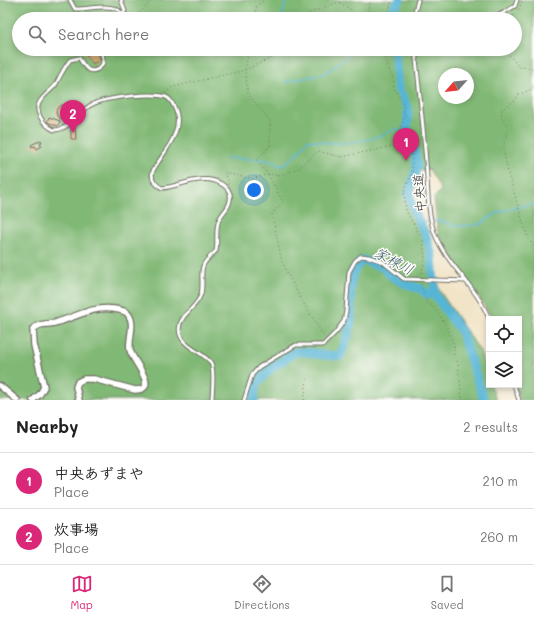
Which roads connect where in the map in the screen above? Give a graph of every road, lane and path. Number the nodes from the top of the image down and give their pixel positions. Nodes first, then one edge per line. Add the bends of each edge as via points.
1 (70, 0) edge
2 (121, 0) edge
3 (152, 0) edge
4 (265, 0) edge
5 (370, 0) edge
6 (392, 0) edge
7 (418, 0) edge
8 (517, 0) edge
9 (522, 0) edge
10 (121, 12) edge
11 (124, 12) edge
12 (141, 12) edge
13 (255, 12) edge
14 (313, 12) edge
15 (353, 12) edge
16 (367, 12) edge
17 (389, 12) edge
18 (415, 12) edge
19 (505, 12) edge
20 (517, 12) edge
21 (102, 56) edge
22 (248, 56) edge
23 (276, 56) edge
24 (384, 56) edge
25 (408, 56) edge
26 (416, 56) edge
27 (510, 56) edge
28 (416, 59) junction
29 (245, 70) junction
30 (534, 70) edge
31 (534, 88) edge
32 (162, 96) junction
33 (412, 156) junction
34 (268, 174) junction
35 (226, 186) junction
36 (534, 248) edge
37 (419, 280) junction
38 (466, 281) junction
39 (489, 316) edge
40 (327, 342) junction
41 (307, 379) dead end
42 (0, 386) edge
43 (515, 388) edge
44 (17, 400) edge
45 (33, 400) edge
46 (79, 400) edge
47 (212, 400) edge
48 (244, 400) edge
49 (304, 400) edge
50 (462, 400) edge
51 (519, 400) edge

1 - 10 lane via 75,9 114,6
2 - 11 lane
3 - 12 path
4 - 13 path via 256,5
5 - 16 path
6 - 17 path
7 - 18 lane
8 - 19 lane via 515,6
9 - 20 path
14 - 15 path via 339,2
21 - 32 lane via 102,66 94,71 85,68 79,58 70,60 38,107 39,115 48,127 54,130 67,127 93,104 139,95
22 - 29 path
23 - 29 path
24 - 33 path via 393,78 394,88 402,101 405,116 400,129
25 - 28 path
26 - 28 lane, 中央道
27 - 30 path via 519,67
28 - 38 lane, 中央道 via 429,206 434,231 443,252
29 - 32 path via 173,87
29 - 34 path via 248,94 270,121 270,146 256,161
31 - 36 path via 518,94 516,100 502,109 501,113 501,118 508,128 504,144 508,173 527,235
32 - 35 lane via 173,105 178,122 171,143 153,171 154,181 162,188 200,180 221,182
33 - 34 path via 395,146 341,158 318,151 299,168 279,176
33 - 37 path via 412,172 404,192 406,211 424,240 425,258
34 - 35 path via 253,179 225,173 229,183
34 - 40 path via 282,202 272,214 282,262
35 - 47 lane via 230,203 219,219 216,251 201,269 202,293 180,328 188,346 210,362
37 - 38 lane
37 - 40 lane via 404,279 383,262 361,256 349,272 344,321
37 - 50 path via 427,304 432,306 446,325 454,345
38 - 39 lane, 中央道
40 - 48 lane via 323,345 296,345 259,367 252,375
41 - 49 path
42 - 44 street
43 - 51 lane
45 - 46 street via 44,387 33,329 42,323 57,322 92,309 122,310 127,313 132,324 130,352 145,376 144,387 136,390 94,379 84,379 78,382 76,387

